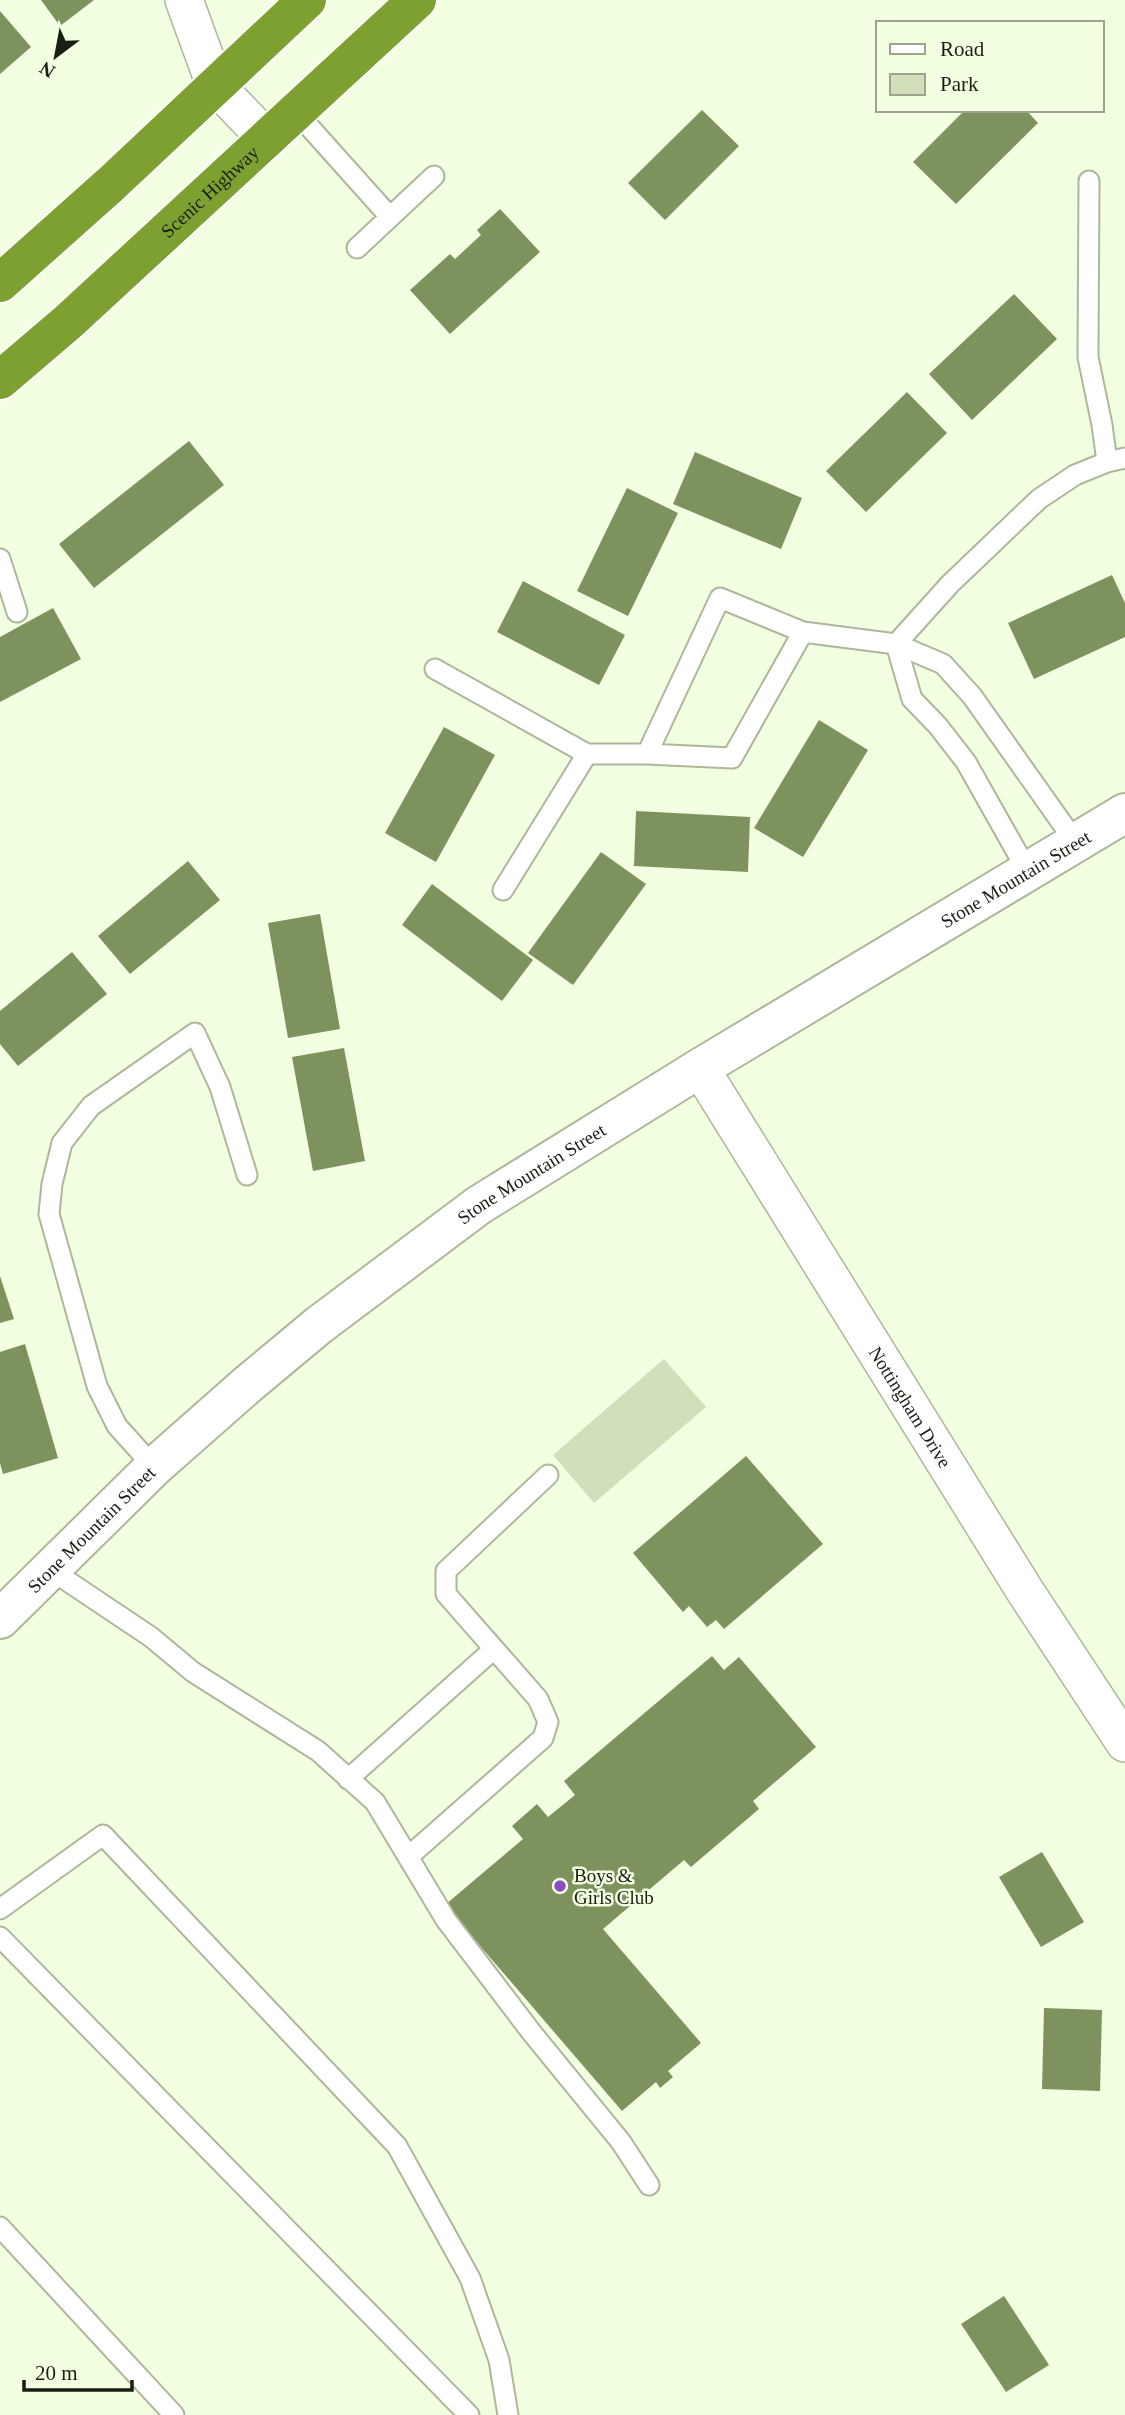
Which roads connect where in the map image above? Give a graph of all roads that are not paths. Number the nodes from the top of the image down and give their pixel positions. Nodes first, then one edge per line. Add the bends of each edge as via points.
1 (184, 0) edge
2 (307, 0) edge
3 (417, 0) edge
4 (215, 85) junction
5 (296, 113) junction
6 (267, 139) junction
7 (434, 176) dead end
8 (1089, 181) dead end
9 (390, 217) junction
10 (357, 248) dead end
11 (0, 283) edge
12 (0, 380) edge
13 (1116, 460) edge
14 (0, 559) edge
15 (17, 612) dead end
16 (803, 632) junction
17 (896, 644) junction
18 (435, 669) dead end
19 (587, 754) junction
20 (647, 754) junction
21 (1125, 813) edge
22 (1076, 843) junction
23 (1028, 872) junction
24 (503, 890) dead end
25 (700, 1068) junction
26 (247, 1175) dead end
27 (154, 1467) junction
28 (548, 1475) dead end
29 (51, 1570) junction
30 (0, 1619) edge
31 (494, 1649) junction
32 (1125, 1742) edge
33 (348, 1779) junction
34 (408, 1857) junction
35 (0, 1909) edge
36 (0, 1937) edge
37 (649, 2185) dead end
38 (0, 2227) edge
39 (174, 2415) edge
40 (469, 2415) edge
41 (508, 2415) edge

1 - 4 street
2 - 4 highway
3 - 5 highway, Scenic Highway
4 - 6 street
4 - 11 highway
5 - 6 highway, Scenic Highway
5 - 9 lane
6 - 12 highway, Scenic Highway
7 - 9 lane
8 - 13 lane via 1088,357 1102,425
9 - 10 lane
13 - 17 lane via 1075,475 1038,499
14 - 15 lane
16 - 17 lane
16 - 20 lane via 732,758
16 - 20 lane via 720,598
17 - 22 lane via 943,664 972,696
17 - 23 lane via 912,699 966,762
18 - 19 lane
19 - 20 lane
19 - 24 lane
21 - 22 main road, Stone Mountain Street
22 - 23 main road, Stone Mountain Street
23 - 25 main road, Stone Mountain Street
25 - 27 main road, Stone Mountain Street via 480,1205 319,1325
25 - 32 street, Nottingham Drive via 1025,1591
26 - 27 lane via 220,1087 195,1033 91,1106 62,1143 49,1214 97,1386 117,1426
27 - 29 main road, Stone Mountain Street
28 - 31 lane via 446,1571 446,1594
29 - 30 main road, Stone Mountain Street
29 - 33 lane via 151,1637 193,1672 318,1751
31 - 33 lane
31 - 34 lane via 538,1699 548,1722 543,1738
33 - 34 lane via 375,1802
34 - 37 lane via 446,1920 621,2142
35 - 41 lane via 103,1835 397,2146 470,2278 499,2360
36 - 40 lane
38 - 39 lane

